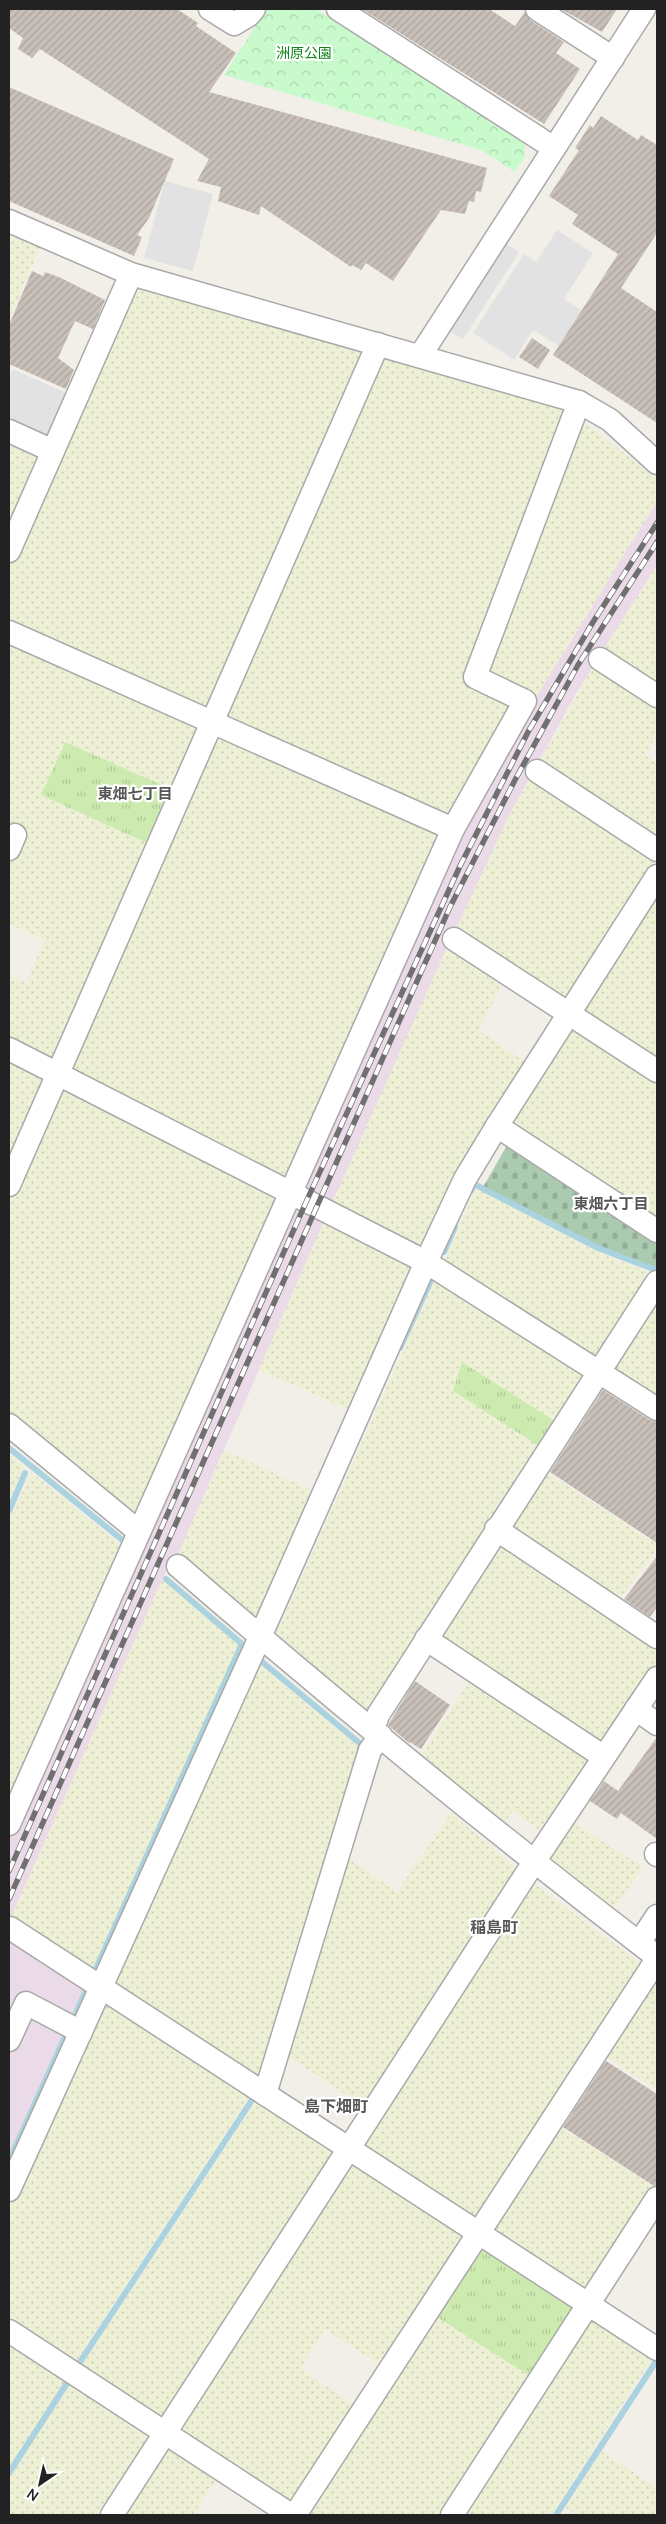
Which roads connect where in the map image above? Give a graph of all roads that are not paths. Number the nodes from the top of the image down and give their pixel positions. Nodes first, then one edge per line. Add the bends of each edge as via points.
1 (210, 9) edge
2 (254, 9) edge
3 (338, 9) edge
4 (537, 9) edge
5 (644, 9) edge
6 (612, 58) junction
7 (554, 148) junction
8 (9, 221) edge
9 (131, 274) junction
10 (378, 344) junction
11 (420, 356) junction
12 (579, 402) junction
13 (9, 431) edge
14 (53, 450) junction
15 (657, 463) edge
16 (9, 551) edge
17 (9, 632) edge
18 (600, 659) dead end
19 (657, 696) edge
20 (213, 722) junction
21 (537, 771) dead end
22 (453, 829) junction
23 (657, 850) edge
24 (657, 876) edge
25 (454, 939) dead end
26 (569, 1014) junction
27 (9, 1048) edge
28 (657, 1071) edge
29 (59, 1074) junction
30 (497, 1126) junction
31 (9, 1185) edge
32 (290, 1191) junction
33 (657, 1231) edge
34 (426, 1262) junction
35 (657, 1282) edge
36 (599, 1372) junction
37 (657, 1409) edge
38 (9, 1425) edge
39 (496, 1529) junction
40 (138, 1531) junction
41 (178, 1566) dead end
42 (260, 1637) junction
43 (657, 1637) edge
44 (426, 1639) junction
45 (657, 1678) edge
46 (636, 1709) junction
47 (657, 1724) edge
48 (377, 1733) junction
49 (604, 1757) junction
50 (9, 1824) edge
51 (534, 1862) junction
52 (657, 1916) edge
53 (10, 1928) dead end
54 (639, 1943) junction
55 (657, 1958) edge
56 (101, 1987) junction
57 (81, 2032) junction
58 (9, 2040) edge
59 (265, 2094) junction
60 (349, 2149) junction
61 (9, 2190) edge
62 (657, 2198) edge
63 (479, 2233) junction
64 (588, 2304) junction
65 (9, 2330) edge
66 (657, 2349) edge
67 (166, 2433) junction
68 (112, 2515) edge
69 (291, 2515) edge
70 (296, 2515) edge
71 (452, 2515) edge

1 - 2 street via 234,24
3 - 7 street
4 - 6 street
5 - 6 street
6 - 7 street
7 - 11 street
8 - 9 street
9 - 10 street
9 - 14 street
10 - 11 street
10 - 20 street
11 - 12 street
12 - 15 street via 610,420
12 - 22 street via 475,677 525,701
13 - 14 street
14 - 16 street
17 - 20 street
18 - 19 street
20 - 22 street
20 - 29 street
21 - 23 street
22 - 32 street
24 - 26 street
25 - 26 street
26 - 28 street
26 - 30 street
27 - 29 street
29 - 31 street
29 - 32 street
30 - 33 street
30 - 34 street via 466,1179
32 - 34 street
32 - 40 street
34 - 36 street
34 - 42 street
35 - 36 street
36 - 37 street
36 - 39 street
38 - 40 street
39 - 43 street
39 - 44 street
40 - 50 street
41 - 42 street
42 - 48 street
42 - 56 street
44 - 48 street via 378,1715
44 - 49 street
45 - 46 street
46 - 47 street
46 - 49 street
48 - 51 street
48 - 59 street
49 - 51 street
51 - 54 street
51 - 60 street
52 - 54 street
53 - 56 street
54 - 55 street
55 - 63 street
56 - 57 street
56 - 59 street
57 - 58 street via 26,2003
57 - 61 street
59 - 60 street
60 - 63 street
60 - 67 street
62 - 64 street
63 - 64 street
63 - 70 street
64 - 66 street
64 - 71 street
65 - 67 street
67 - 68 street
67 - 69 street

